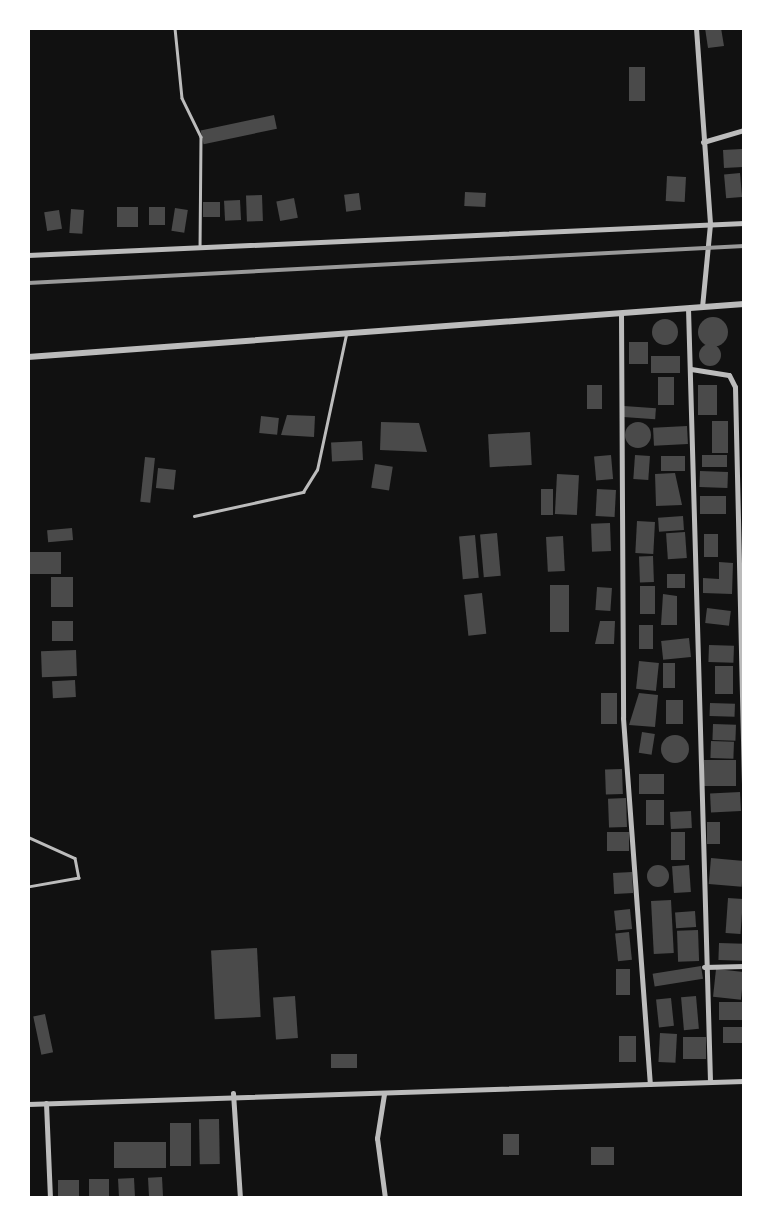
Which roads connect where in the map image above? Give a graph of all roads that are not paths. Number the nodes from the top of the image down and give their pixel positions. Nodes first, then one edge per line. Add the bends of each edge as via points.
1 (175, 28) edge
2 (696, 28) edge
3 (744, 130) edge
4 (703, 142) junction
5 (744, 223) edge
6 (710, 224) junction
7 (200, 248) junction
8 (28, 255) edge
9 (744, 304) edge
10 (702, 307) junction
11 (688, 308) junction
12 (621, 314) junction
13 (346, 335) junction
14 (28, 357) edge
15 (690, 369) junction
16 (194, 516) dead end
17 (744, 788) edge
18 (28, 837) edge
19 (28, 888) edge
20 (744, 966) edge
21 (704, 967) junction
22 (744, 1081) edge
23 (710, 1082) junction
24 (650, 1084) junction
25 (233, 1093) junction
26 (384, 1094) junction
27 (46, 1103) junction
28 (28, 1104) edge
29 (50, 1198) edge
30 (240, 1198) edge
31 (385, 1198) edge

1 - 7 lane via 182,98 202,137
2 - 4 street
3 - 4 street
4 - 6 street
5 - 6 street
6 - 7 street
6 - 10 street
7 - 8 street
9 - 10 street
10 - 11 street
11 - 12 street
11 - 15 street
12 - 13 street
12 - 24 street via 623,718
13 - 14 street
13 - 16 lane via 317,470 303,492
15 - 17 street via 734,380
15 - 21 street
18 - 19 lane via 75,858 78,878
20 - 21 street
21 - 23 street
22 - 23 street
23 - 24 street
24 - 26 street
25 - 26 street
25 - 27 street
25 - 30 street
26 - 31 street via 377,1138
27 - 28 street
27 - 29 street

